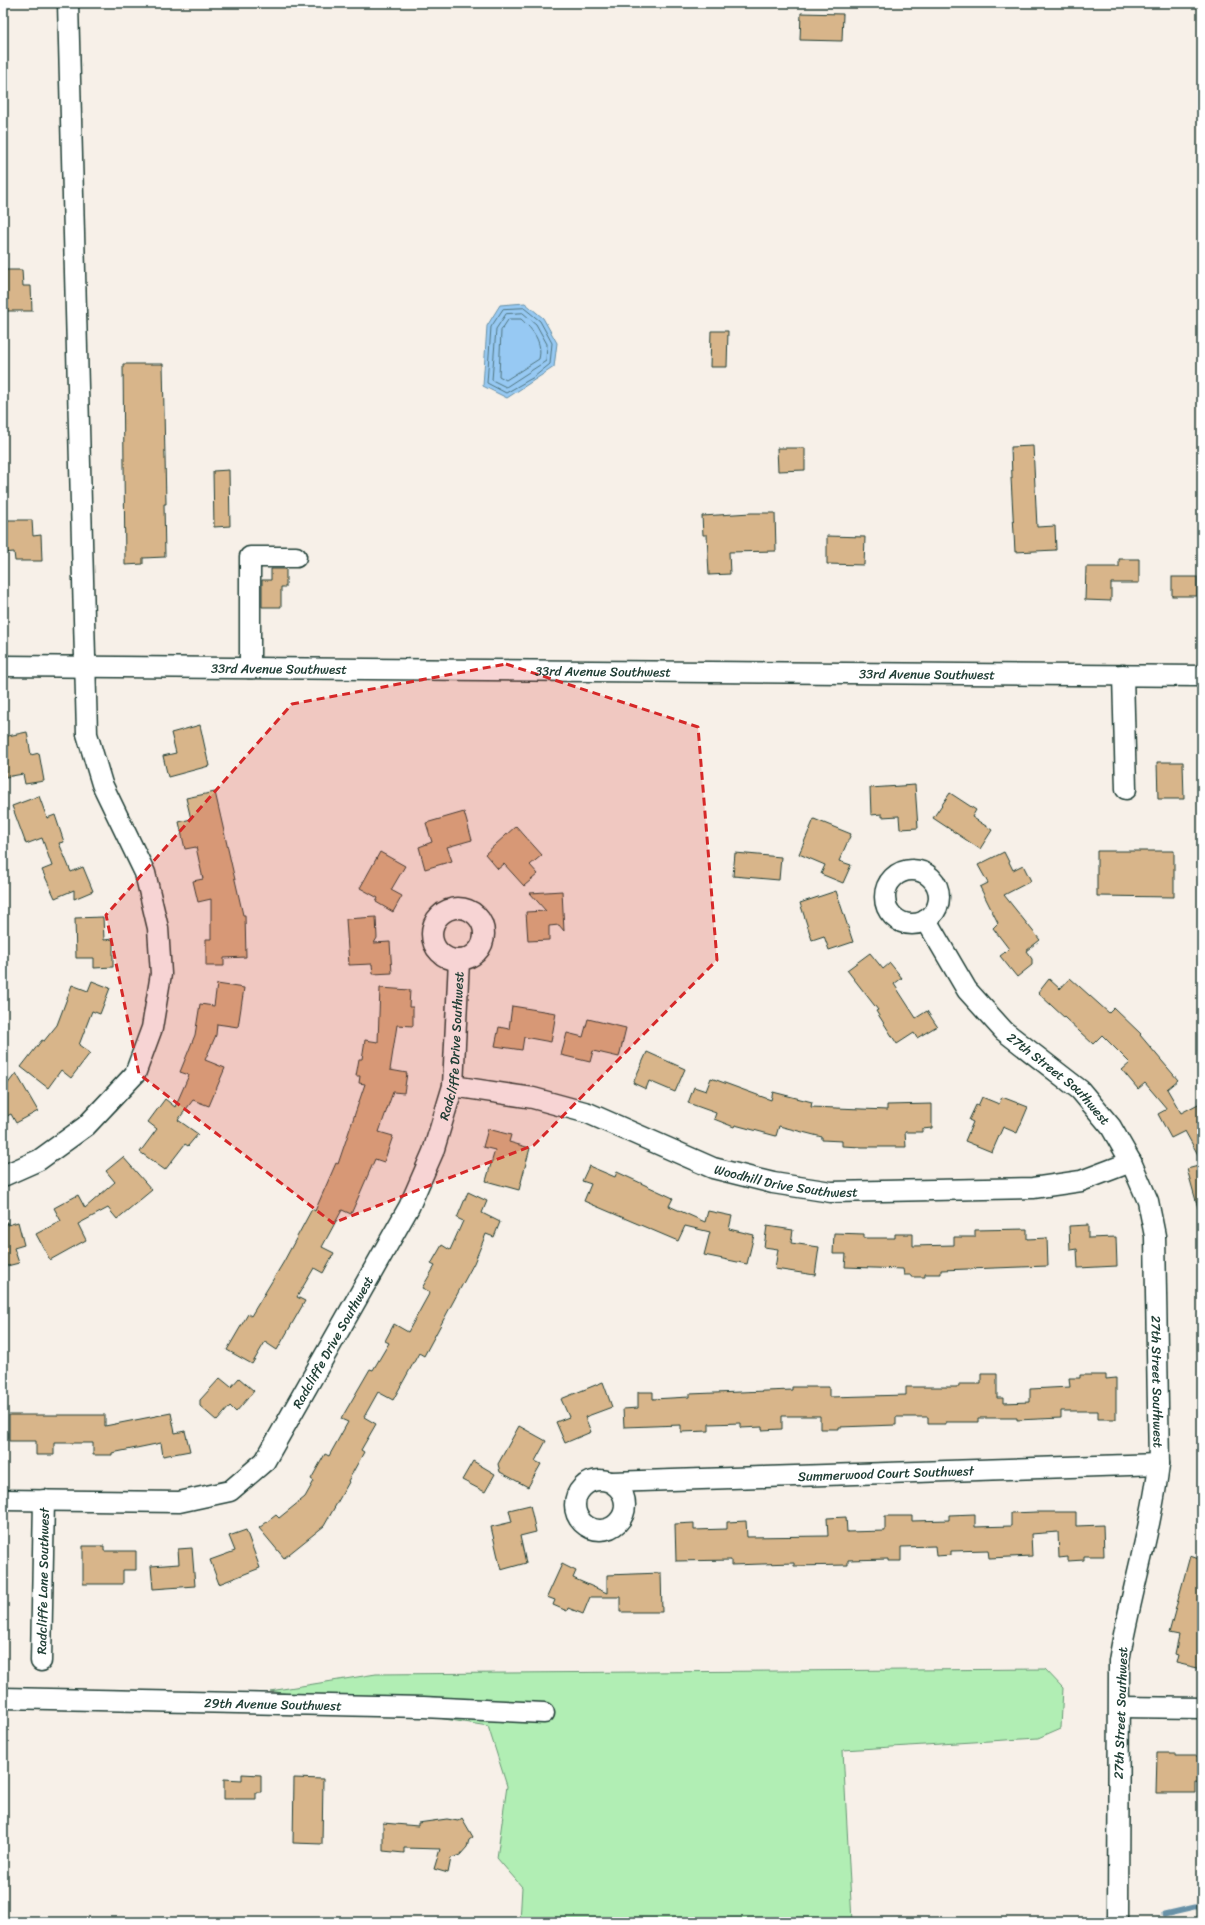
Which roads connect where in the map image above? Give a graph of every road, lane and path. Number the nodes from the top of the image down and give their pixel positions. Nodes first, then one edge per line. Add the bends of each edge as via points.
1 (68, 3) edge
2 (296, 557) dead end
3 (3, 666) edge
4 (86, 667) junction
5 (250, 668) junction
6 (1122, 675) junction
7 (1202, 676) edge
8 (1126, 789) dead end
9 (926, 920) dead end
10 (459, 960) dead end
11 (453, 1086) junction
12 (1131, 1162) junction
13 (3, 1176) edge
14 (1159, 1464) junction
15 (612, 1482) dead end
16 (3, 1500) edge
17 (44, 1500) junction
18 (41, 1661) dead end
19 (3, 1698) edge
20 (1120, 1707) junction
21 (1202, 1708) edge
22 (544, 1713) dead end
23 (1118, 1922) edge

1 - 4 street
2 - 5 street via 250,557
3 - 4 street, 33rd Avenue Southwest
4 - 5 street, 33rd Avenue Southwest
4 - 13 street via 87,734 102,784 145,873 158,928 161,974 154,1020 135,1074 86,1126 39,1160
5 - 6 street, 33rd Avenue Southwest
6 - 7 street, 33rd Avenue Southwest
6 - 8 street
9 - 12 street, 27th Street Southwest via 967,990 1004,1031 1080,1090 1111,1127
10 - 11 street, Radcliffe Drive Southwest
11 - 12 street, Woodhill Drive Southwest via 533,1098 588,1113 713,1168 773,1183 831,1192 1033,1188 1080,1180
11 - 17 street, Radcliffe Drive Southwest via 433,1152 409,1207 265,1461 230,1491 179,1502
12 - 14 street, 27th Street Southwest via 1148,1201 1155,1236
14 - 15 street, Summerwood Court Southwest
14 - 20 street, 27th Street Southwest via 1155,1500 1119,1661
16 - 17 street, Radcliffe Drive Southwest
17 - 18 street, Radcliffe Lane Southwest
19 - 22 street, 29th Avenue Southwest
20 - 21 street
20 - 23 street, 27th Street Southwest

